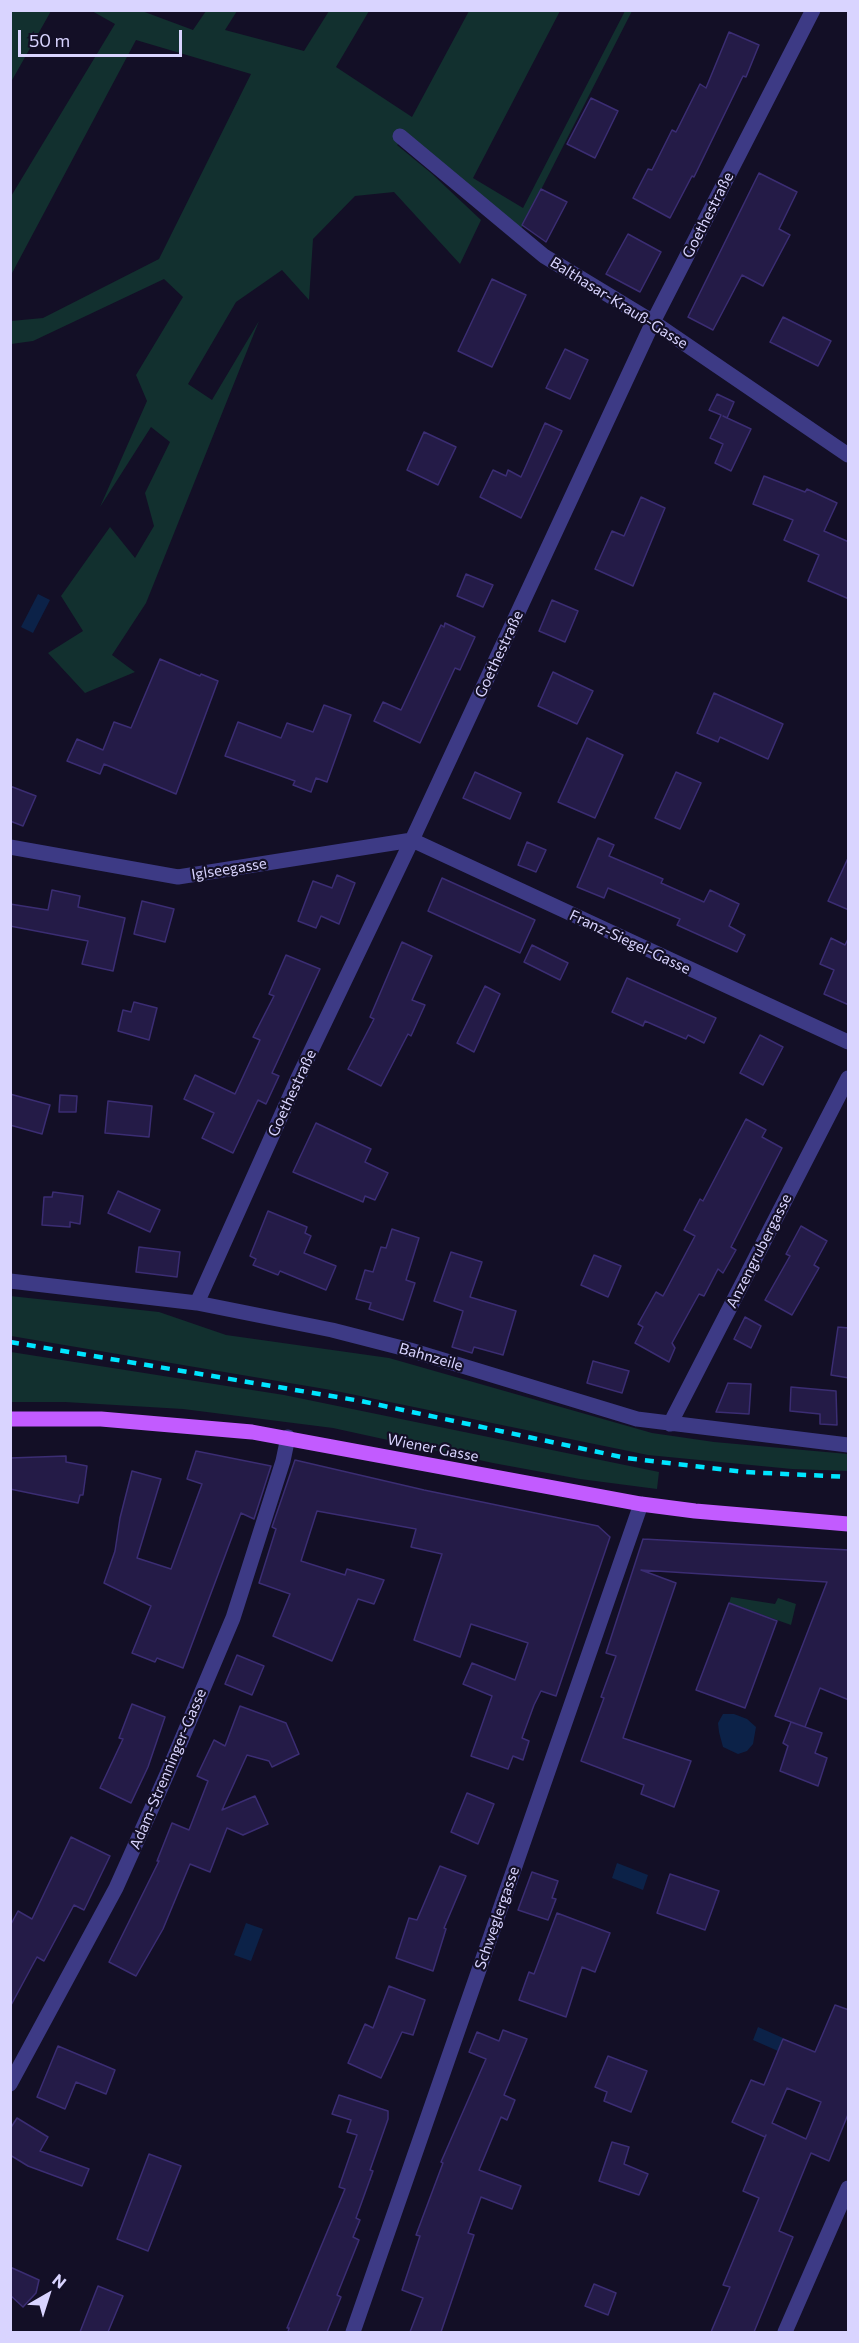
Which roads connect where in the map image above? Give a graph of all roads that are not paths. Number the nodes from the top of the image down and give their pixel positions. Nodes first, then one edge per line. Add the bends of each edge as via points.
1 (813, 10) edge
2 (400, 136) dead end
3 (653, 322) junction
4 (849, 455) edge
5 (412, 840) junction
6 (10, 847) edge
7 (849, 1042) edge
8 (849, 1078) edge
9 (10, 1281) edge
10 (197, 1303) junction
11 (10, 1419) edge
12 (670, 1424) junction
13 (288, 1437) junction
14 (849, 1445) edge
15 (641, 1504) junction
16 (849, 1524) edge
17 (10, 2084) edge
18 (849, 2188) edge
19 (352, 2332) edge
20 (785, 2332) edge

1 - 3 street, Goethestraße
2 - 3 street, Balthasar-Krauß-Gasse via 544,256
3 - 4 street, Balthasar-Krauß-Gasse
3 - 5 street, Goethestraße
5 - 6 street, Iglseegasse via 178,877
5 - 7 street, Franz-Siegel-Gasse
5 - 10 street, Goethestraße via 298,1078
8 - 12 street, Anzengrubergasse
9 - 10 street, Bahnzeile
10 - 12 street, Bahnzeile via 332,1330 637,1419
11 - 13 main road, Wiener Gasse via 102,1419
12 - 14 street, Bahnzeile
13 - 15 main road, Wiener Gasse
13 - 17 street, Adam-Strenninger-Gasse via 233,1618 171,1763 117,1888
15 - 16 main road, Wiener Gasse
15 - 19 street, Schweglergasse
18 - 20 street

